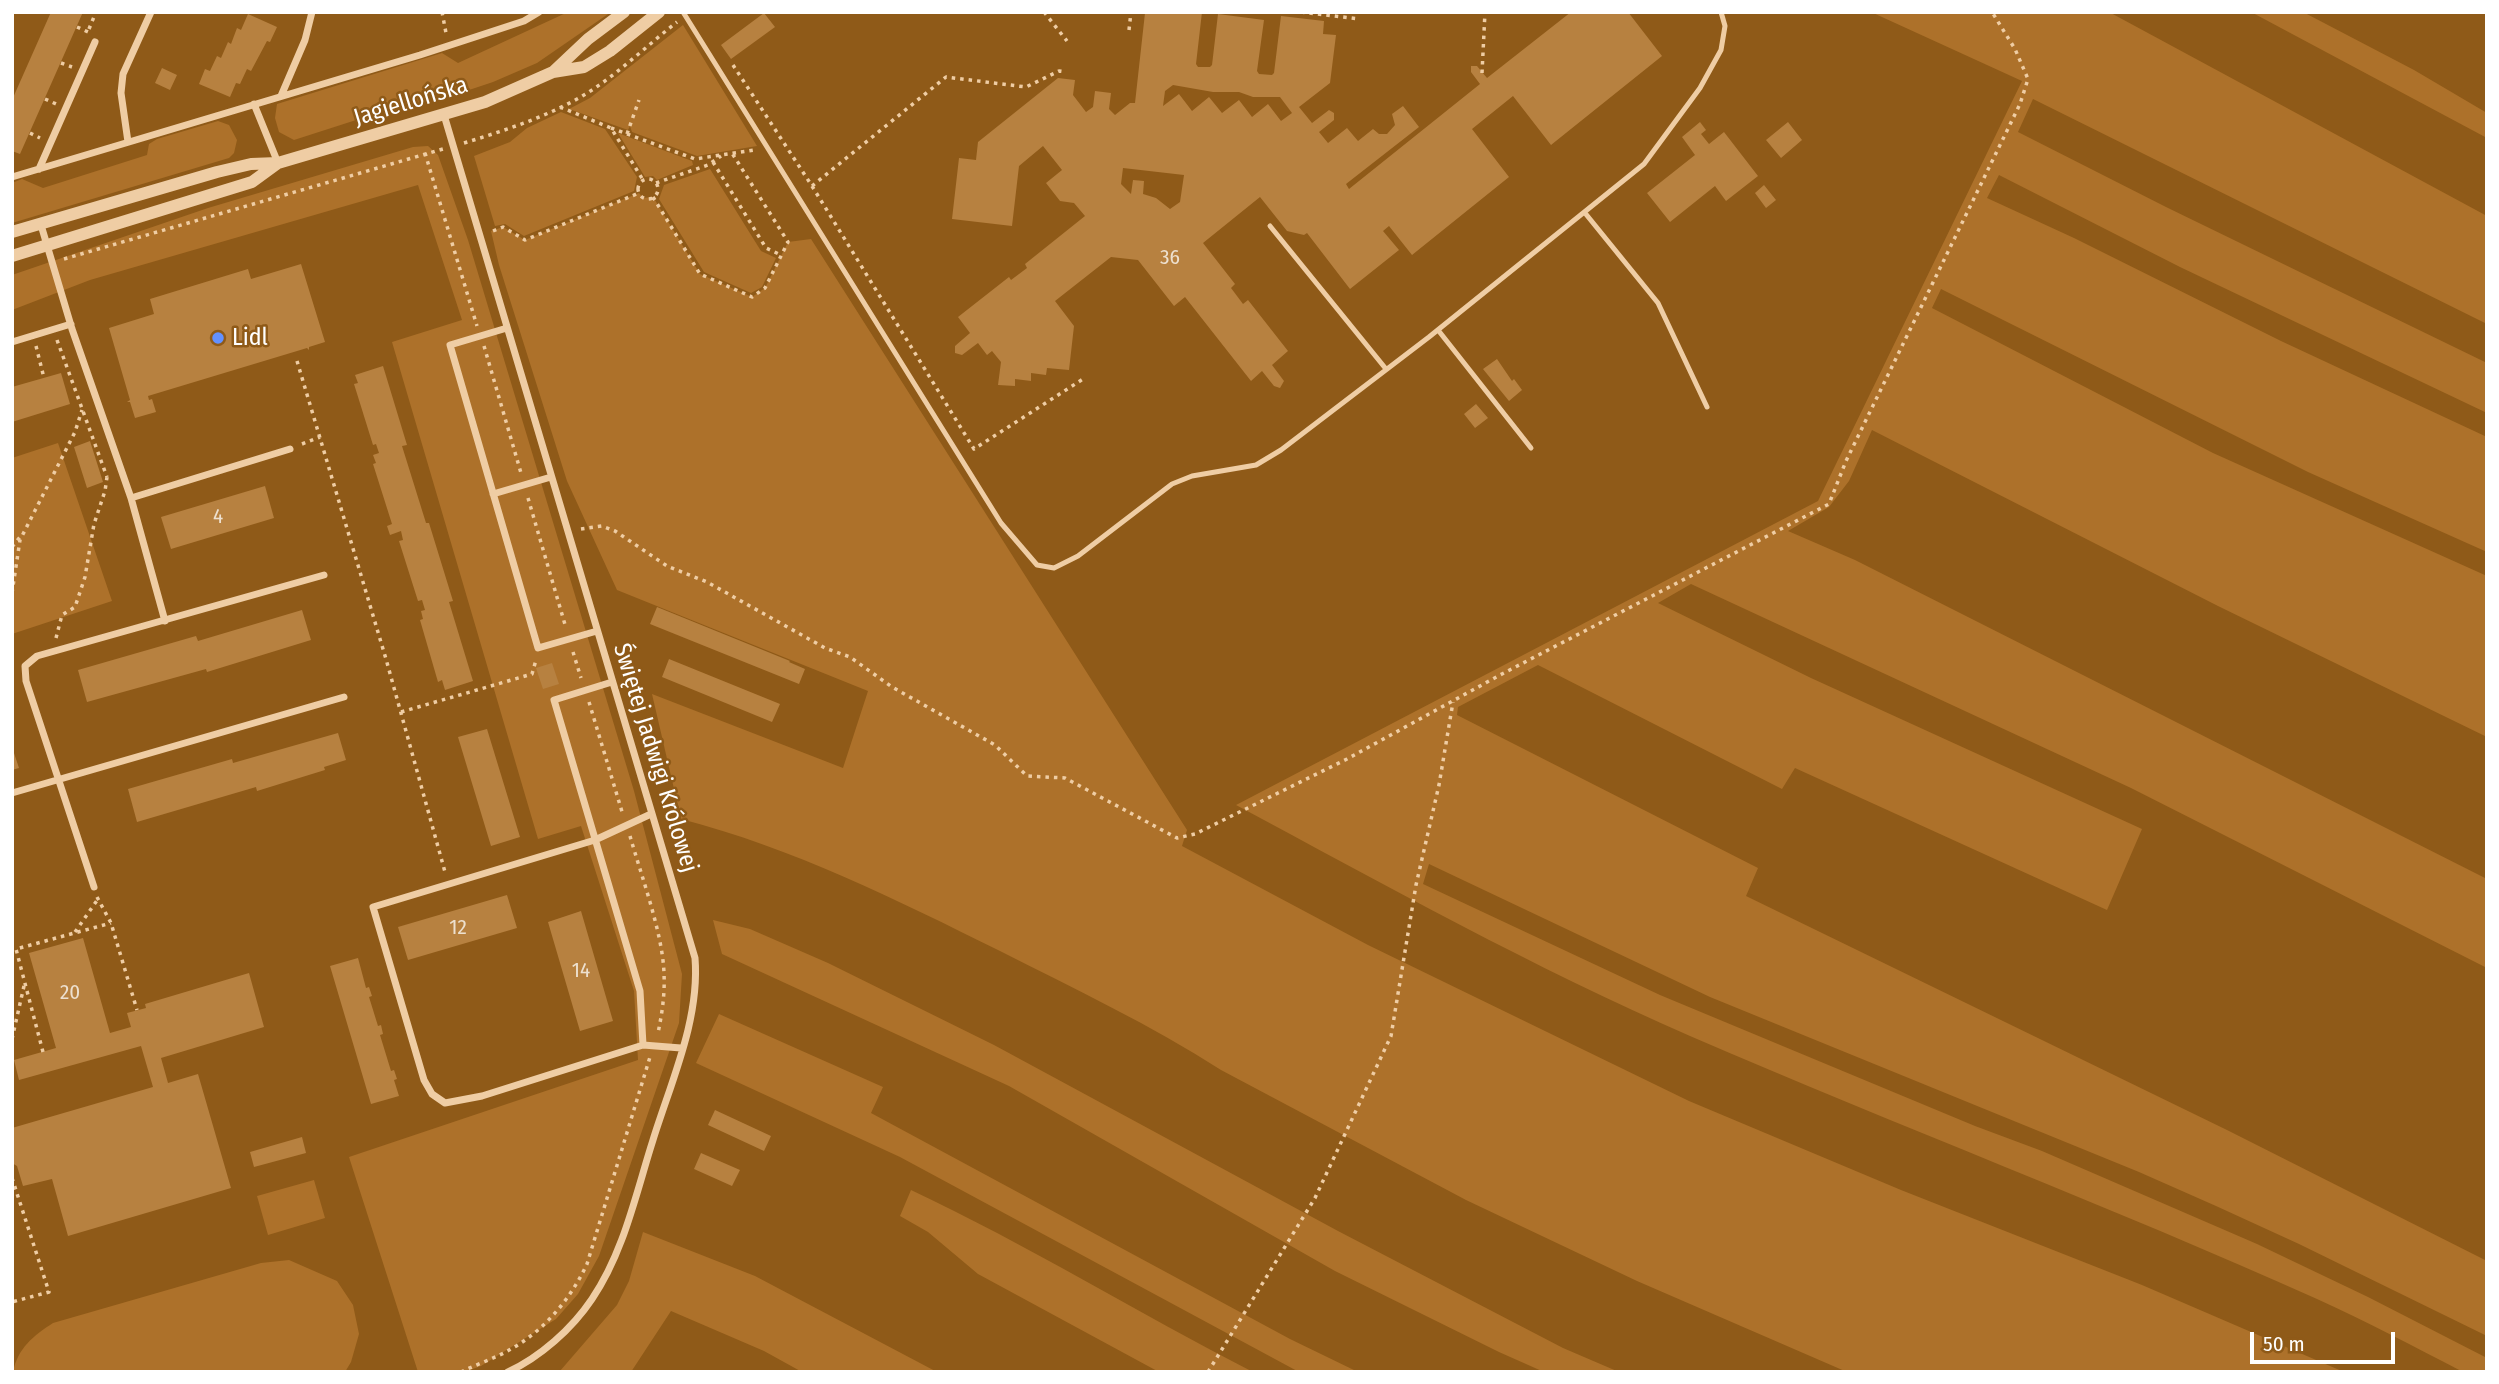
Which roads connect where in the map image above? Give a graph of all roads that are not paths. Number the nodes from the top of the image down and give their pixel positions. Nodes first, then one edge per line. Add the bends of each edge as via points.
1 (151, 12) edge
2 (312, 12) edge
3 (538, 12) edge
4 (624, 12) edge
5 (659, 12) edge
6 (1721, 12) edge
7 (684, 14) edge
8 (95, 41) dead end
9 (553, 72) junction
10 (281, 96) junction
11 (254, 104) junction
12 (444, 116) junction
13 (128, 142) junction
14 (278, 163) junction
15 (39, 169) junction
16 (12, 177) edge
17 (1585, 212) junction
18 (41, 225) junction
19 (1270, 226) dead end
20 (12, 232) edge
21 (47, 246) junction
22 (12, 256) edge
23 (71, 324) junction
24 (507, 328) junction
25 (1438, 330) junction
26 (12, 342) edge
27 (1386, 369) junction
28 (1707, 407) dead end
29 (1531, 448) dead end
30 (290, 449) road end
31 (551, 477) junction
32 (493, 494) junction
33 (131, 498) junction
34 (324, 575) dead end
35 (165, 621) junction
36 (597, 631) junction
37 (612, 682) junction
38 (344, 697) dead end
39 (58, 778) junction
40 (12, 793) edge
41 (651, 814) junction
42 (596, 840) junction
43 (94, 887) road end
44 (643, 1045) junction
45 (681, 1048) junction
46 (508, 1372) edge

1 - 13 street via 123,75
2 - 10 street
3 - 10 street via 450,45
4 - 9 street, Jagiellońska
5 - 9 street, Jagiellońska via 584,67
6 - 17 lane via 1725,26 1721,50 1700,88 1644,164
7 - 27 lane via 1001,523 1037,565 1054,568 1078,556 1172,484 1256,465
8 - 15 street
9 - 12 street, Jagiellońska
10 - 11 street
11 - 13 street
11 - 14 street
12 - 14 street, Jagiellońska
12 - 24 street, Świętej Jadwigi Królowej
13 - 15 street
14 - 18 street, Jagiellońska via 217,172
14 - 21 street, Jagiellońska via 252,183
15 - 16 street
17 - 25 lane
17 - 28 lane via 1658,303
18 - 20 street, Jagiellońska
18 - 21 street
19 - 27 lane
21 - 22 street, Jagiellońska
21 - 23 street
23 - 26 street
23 - 33 street
24 - 31 street, Świętej Jadwigi Królowej
24 - 32 street via 450,345
25 - 27 lane
25 - 29 lane
30 - 33 street
31 - 32 street
31 - 36 street, Świętej Jadwigi Królowej
32 - 36 street via 538,648
33 - 35 street
34 - 35 street
35 - 39 street via 37,656 25,666
36 - 37 street, Świętej Jadwigi Królowej
37 - 41 street, Świętej Jadwigi Królowej
37 - 42 street via 554,701
38 - 39 street
39 - 40 street
39 - 43 street
41 - 42 street
41 - 45 street, Świętej Jadwigi Królowej via 695,958 697,982
42 - 44 street via 640,991
42 - 44 street via 373,907 424,1080 432,1094 445,1103 482,1096
44 - 45 street
45 - 46 street, Świętej Jadwigi Królowej via 612,1268 573,1323 550,1345

